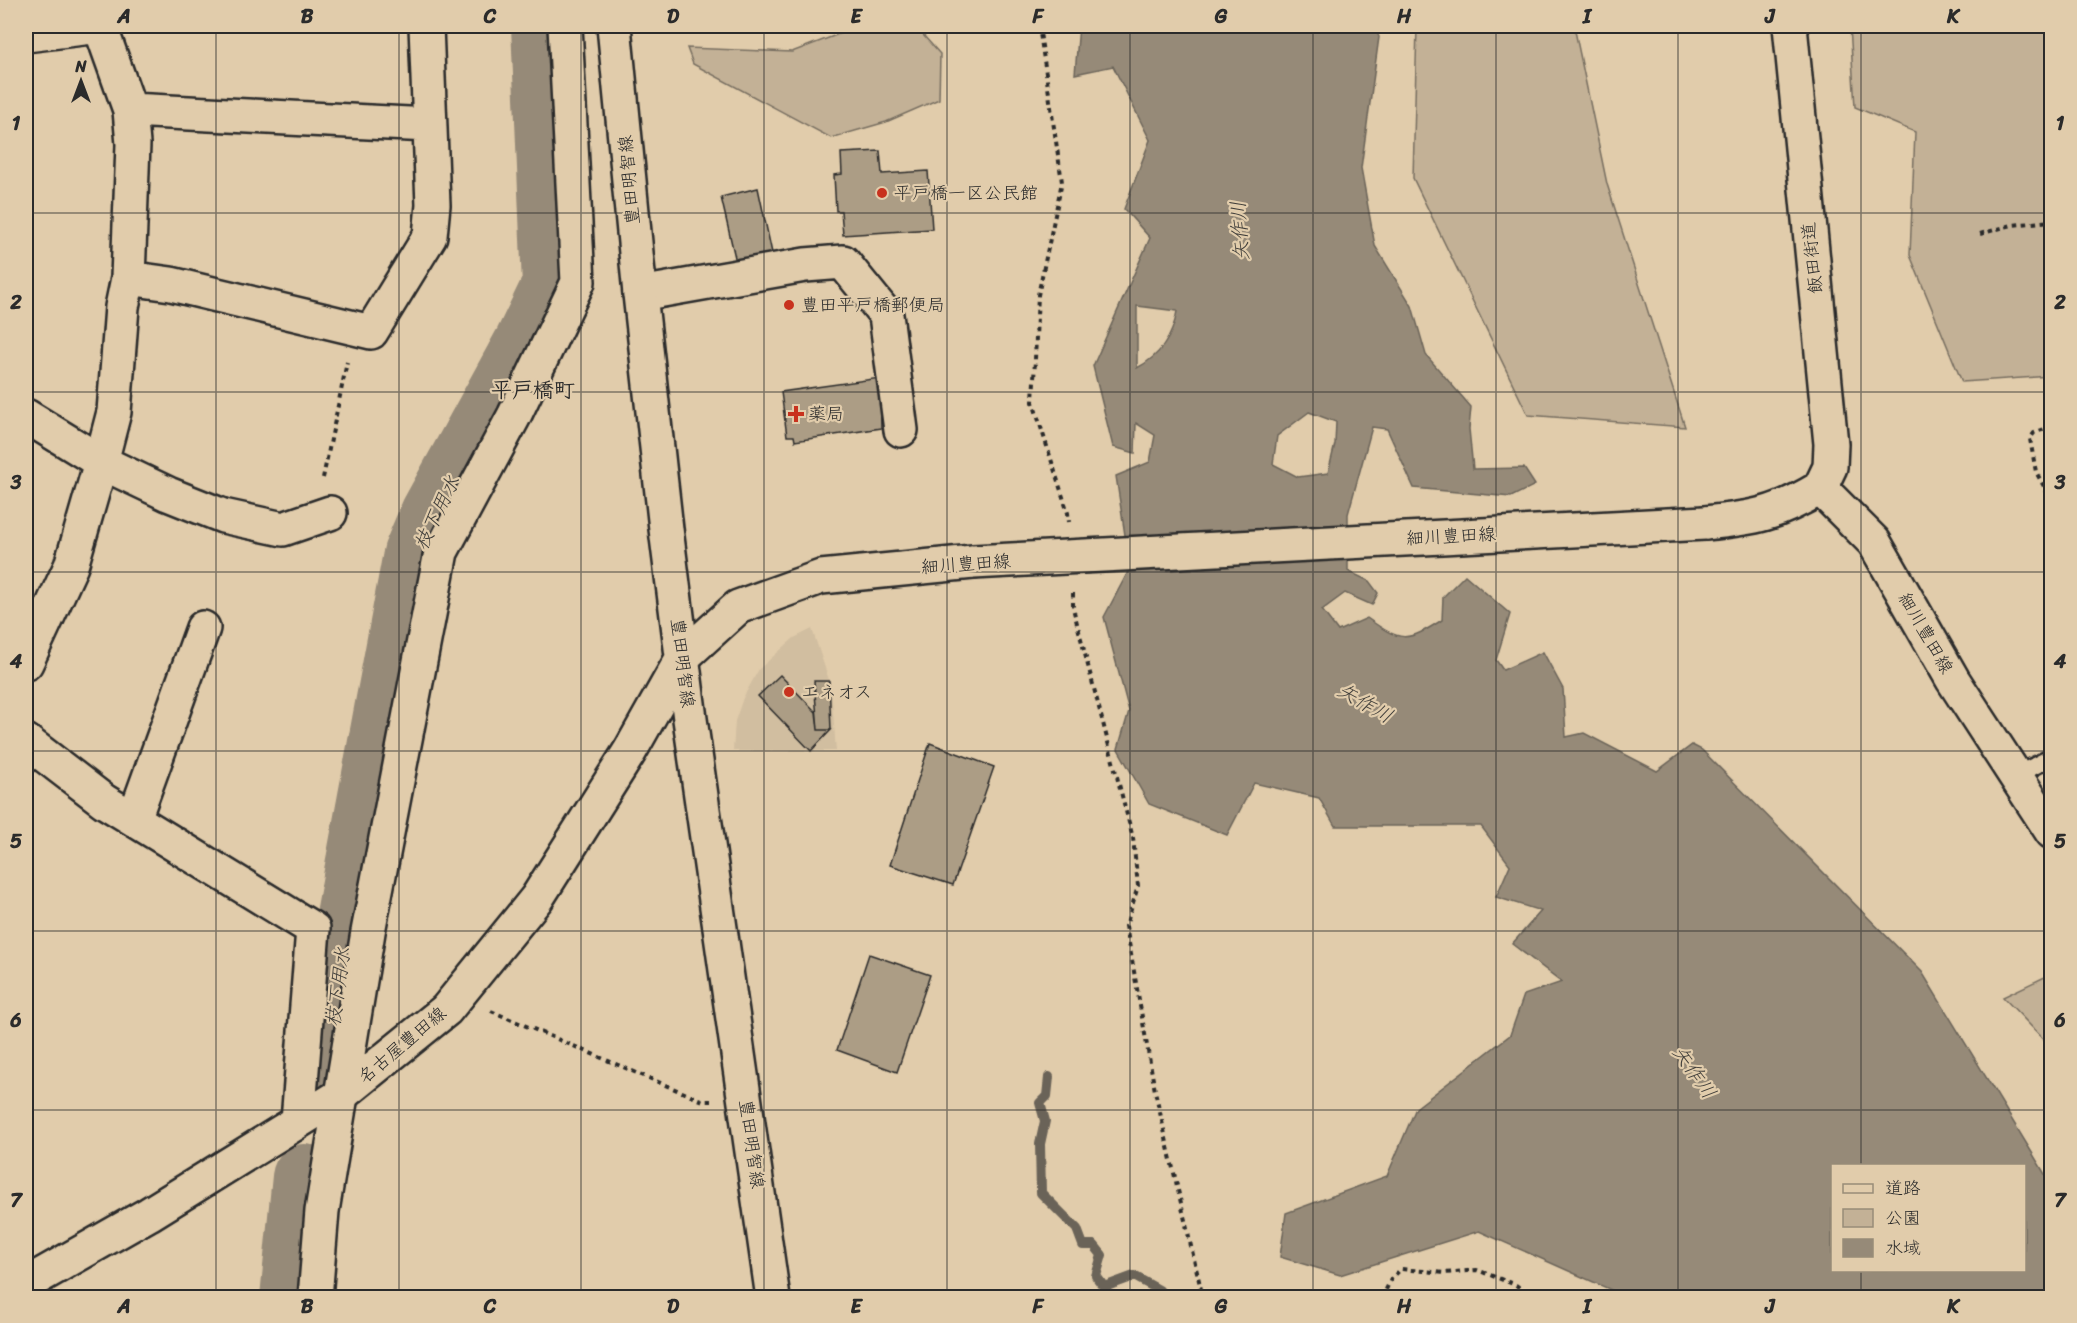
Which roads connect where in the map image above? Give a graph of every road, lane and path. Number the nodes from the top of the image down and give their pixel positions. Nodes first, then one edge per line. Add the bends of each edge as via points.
1 (100, 26) edge
2 (426, 26) edge
3 (565, 26) edge
4 (614, 26) edge
5 (1040, 26) edge
6 (1790, 26) edge
7 (26, 35) edge
8 (130, 110) junction
9 (429, 125) junction
10 (2052, 221) edge
11 (1980, 234) dead end
12 (128, 278) junction
13 (640, 294) junction
14 (354, 329) junction
15 (26, 416) edge
16 (2052, 426) edge
17 (901, 430) dead end
18 (101, 462) junction
19 (1820, 488) junction
20 (2052, 501) edge
21 (326, 514) joint
22 (1069, 525) dead end
23 (1072, 584) dead end
24 (203, 628) dead end
25 (683, 657) junction
26 (26, 663) edge
27 (26, 741) edge
28 (2052, 757) edge
29 (2015, 776) junction
30 (134, 819) junction
31 (2052, 832) edge
32 (459, 994) junction
33 (341, 1095) junction
34 (747, 1101) junction
35 (298, 1121) junction
36 (26, 1284) edge
37 (315, 1298) edge
38 (773, 1298) edge
39 (1203, 1298) edge
40 (1382, 1298) edge
41 (1532, 1298) edge

1 - 7 street
1 - 8 street
2 - 9 street
3 - 33 street via 578,282 514,416 441,552
4 - 13 street, 豊田明智線
5 - 22 path via 1062,182 1038,295 1033,402
6 - 19 street, 飯田街道 via 1831,444 1830,467
8 - 9 street
8 - 12 street via 133,144
9 - 14 street via 433,205 430,236 371,332
10 - 11 path via 2012,225
12 - 14 street via 171,284
12 - 18 street via 122,306 114,412
13 - 17 street via 843,262 886,315
13 - 25 street, 豊田明智線
14 - 21 path via 322,483
15 - 18 street
16 - 20 path via 2034,433 2030,439 2036,472
18 - 21 street via 223,516 284,529
18 - 26 street via 71,566
19 - 25 street, 細川豊田線, bridge via 1779,510 1705,523 973,562 821,577 738,607
19 - 29 street, 細川豊田線 via 1874,542 1953,680
23 - 39 path via 1074,608 1133,838 1138,886 1126,926 1141,1024
24 - 30 street
25 - 32 street, 名古屋豊田線 via 630,751 537,898
25 - 34 street, 豊田明智線
27 - 30 street
28 - 29 lane
29 - 31 street, 細川豊田線
30 - 35 street via 313,929
32 - 33 street, 名古屋豊田線 via 446,1010
32 - 34 path via 517,1024 703,1101
33 - 35 street, 名古屋豊田線
33 - 37 street via 322,1211
34 - 38 street, 豊田明智線
35 - 36 street, 名古屋豊田線
40 - 41 path via 1401,1269 1445,1273 1477,1270 1516,1285

